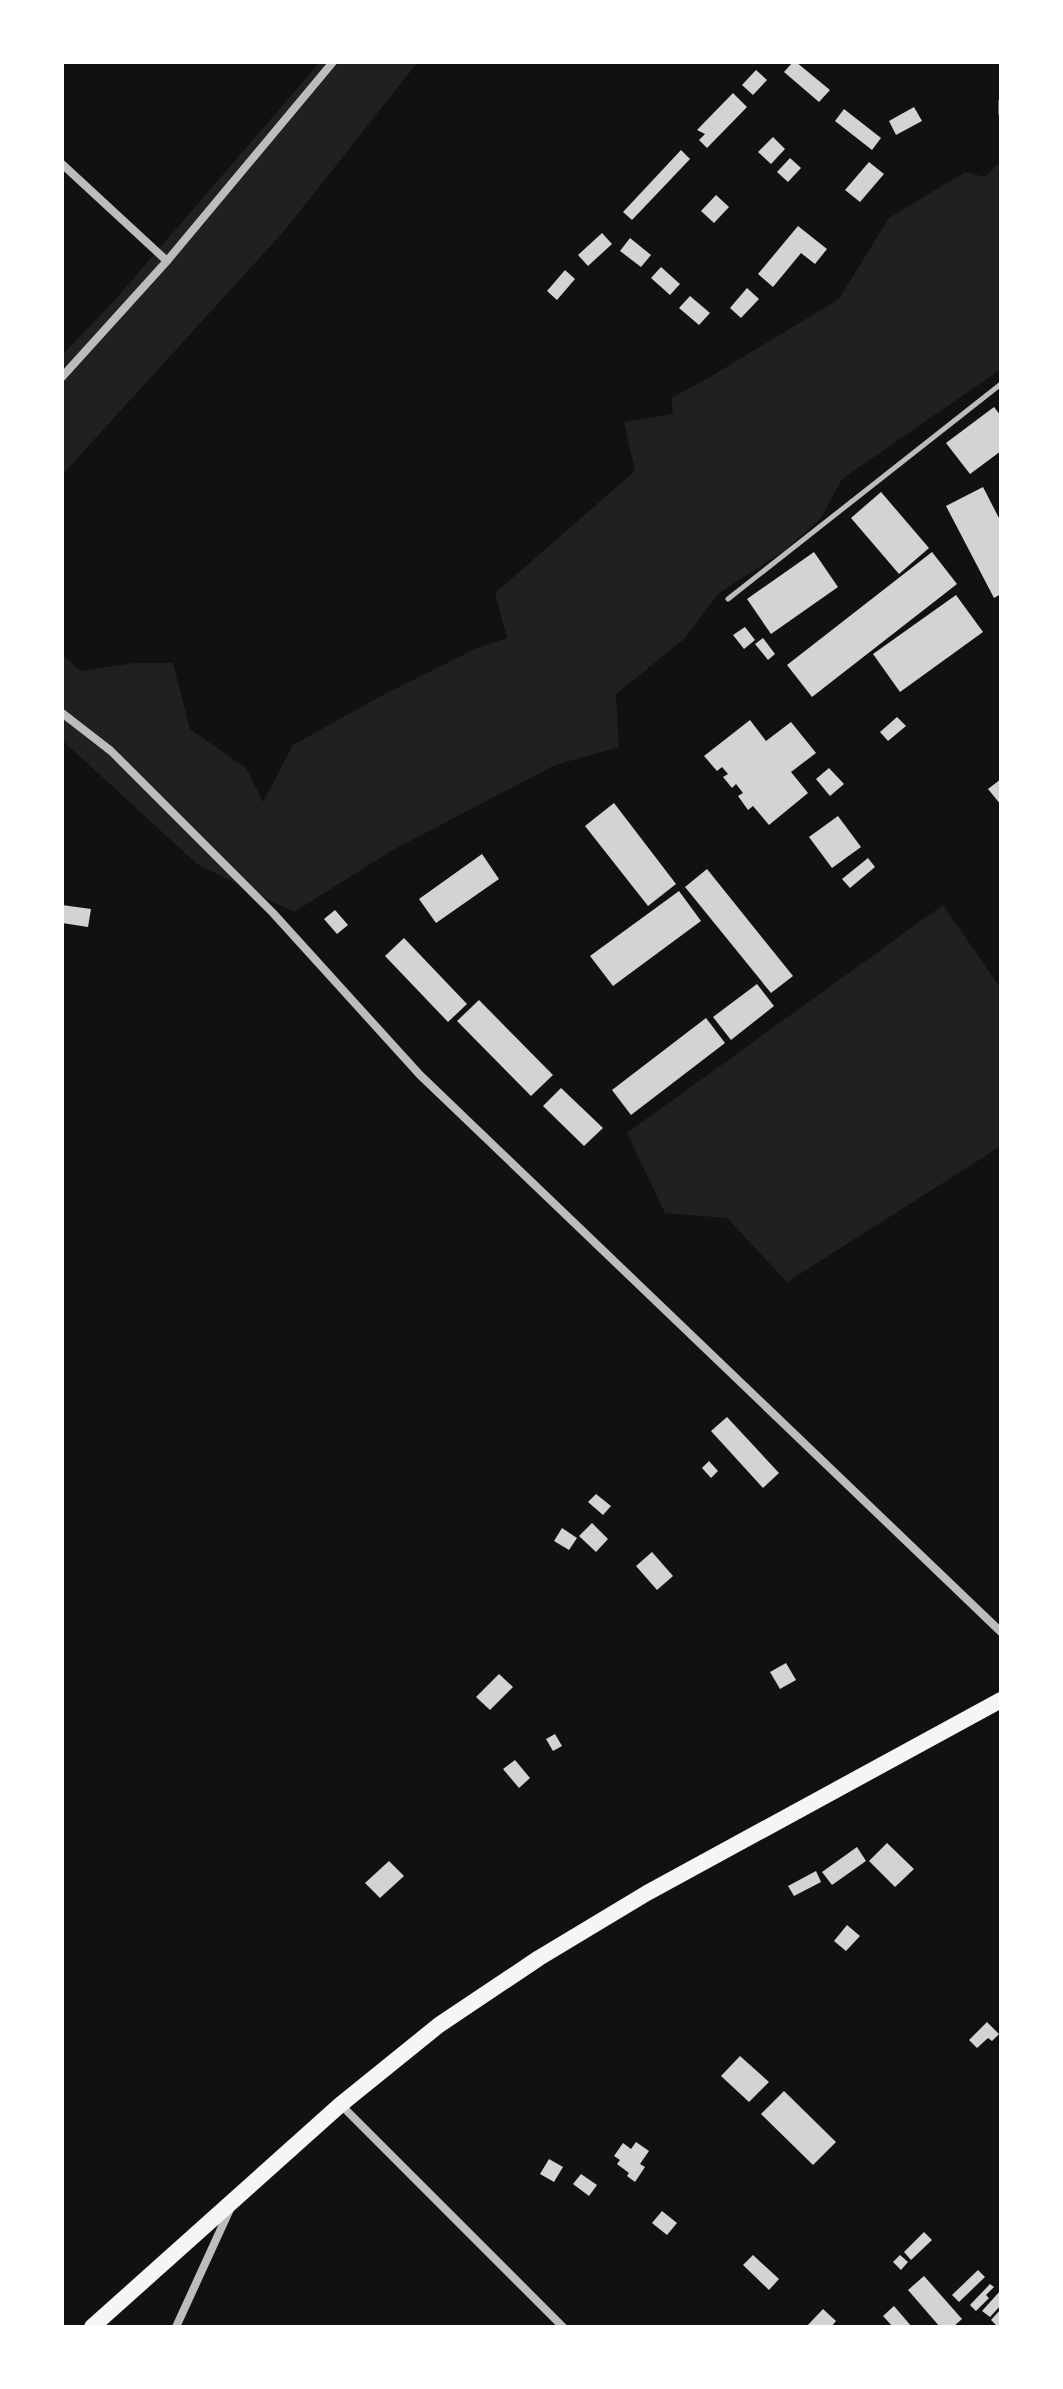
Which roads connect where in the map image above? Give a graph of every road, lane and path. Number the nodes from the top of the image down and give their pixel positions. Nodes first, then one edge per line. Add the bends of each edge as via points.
1 (333, 62) edge
2 (1001, 101) edge
3 (1001, 114) edge
4 (62, 164) edge
5 (167, 261) junction
6 (62, 377) edge
7 (1001, 384) edge
8 (728, 599) dead end
9 (62, 713) edge
10 (1001, 1632) edge
11 (1001, 1700) edge
12 (340, 2105) junction
13 (235, 2199) junction
14 (92, 2327) edge
15 (176, 2327) edge
16 (563, 2327) edge

1 - 5 street
2 - 3 lane
4 - 5 street
5 - 6 street
7 - 8 lane
9 - 10 street via 111,751 273,913 420,1075
11 - 12 highway via 647,1893 539,1958 439,2025
12 - 13 highway
12 - 16 street
13 - 14 highway
13 - 15 street

